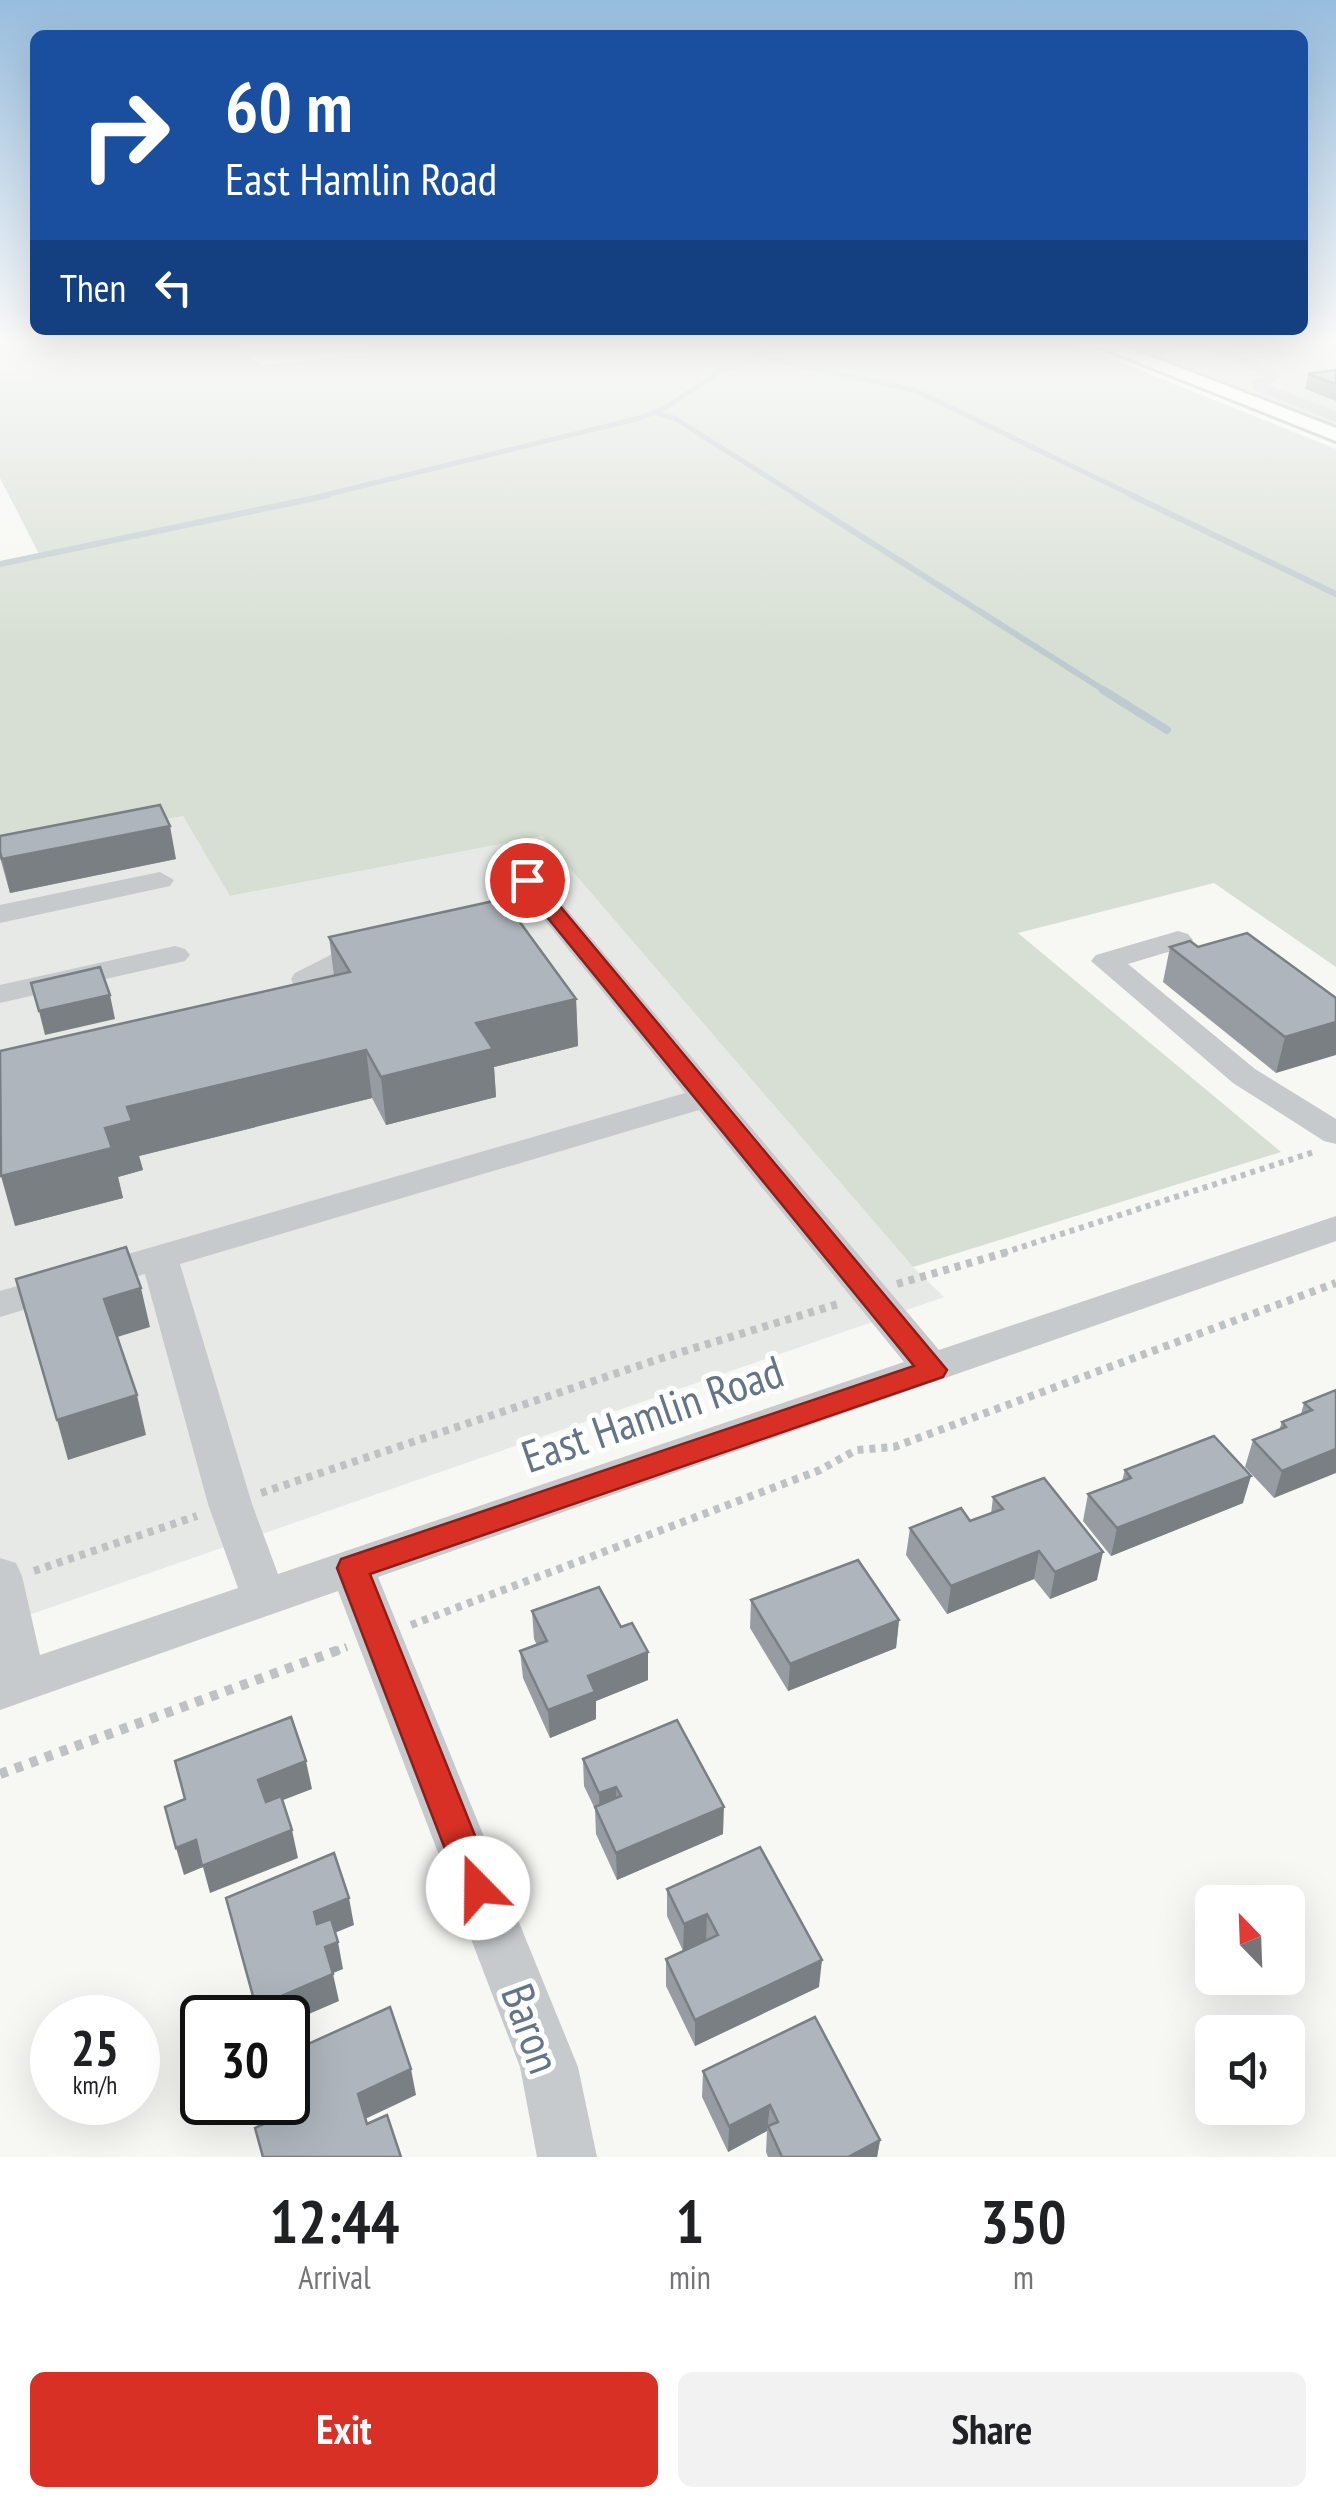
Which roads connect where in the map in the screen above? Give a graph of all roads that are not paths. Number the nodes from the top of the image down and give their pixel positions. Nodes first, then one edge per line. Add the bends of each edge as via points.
1 (160, 880) dead end
2 (508, 913) edge
3 (0, 914) edge
4 (392, 939) edge
5 (1178, 940) edge
6 (175, 955) dead end
7 (0, 994) edge
8 (282, 1016) edge
9 (707, 1098) junction
10 (1334, 1140) edge
11 (1336, 1228) edge
12 (159, 1257) junction
13 (0, 1304) edge
14 (933, 1370) junction
15 (352, 1568) junction
16 (18, 1574) edge
17 (265, 1598) junction
18 (11, 1685) edge
19 (567, 2157) edge

1 - 3 street
2 - 9 street via 537,892
4 - 8 street via 306,978 319,1007
5 - 10 street via 1106,961 1244,1076
6 - 7 street
9 - 12 street
9 - 14 street
11 - 14 street, East Hamlin Road
12 - 13 street
12 - 17 street via 230,1504
14 - 15 street, East Hamlin Road
15 - 17 street, East Hamlin Road
15 - 19 street, Baron via 549,2067
16 - 18 street
17 - 18 street, East Hamlin Road

